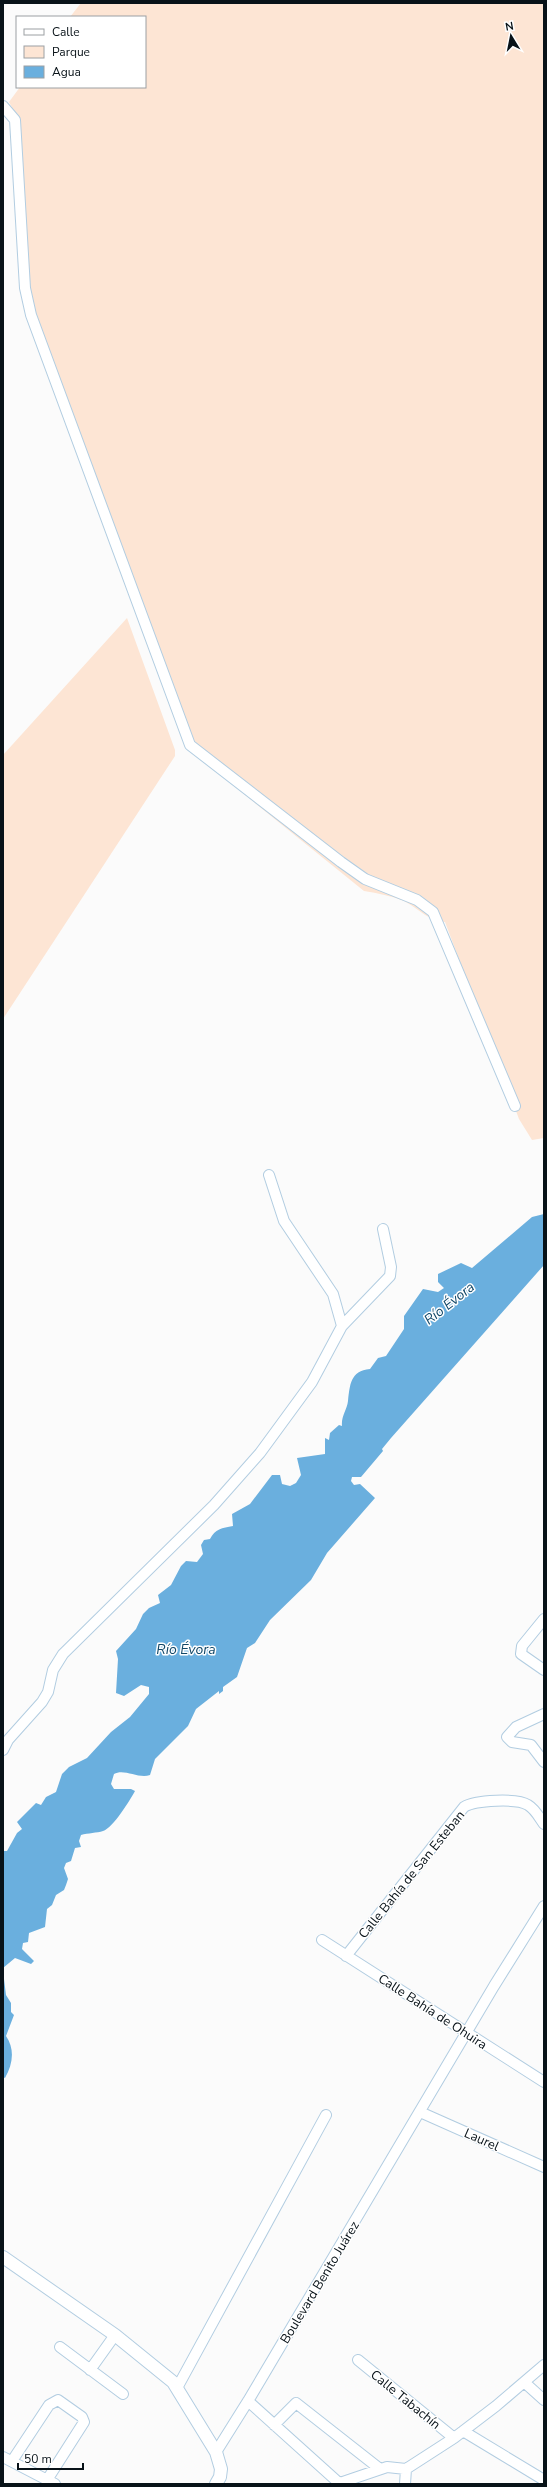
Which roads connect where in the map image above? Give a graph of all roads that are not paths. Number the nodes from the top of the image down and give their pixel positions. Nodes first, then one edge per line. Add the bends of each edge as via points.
1 (3, 106) edge
2 (515, 1106) dead end
3 (268, 1175) dead end
4 (383, 1228) dead end
5 (342, 1326) junction
6 (544, 1619) edge
7 (544, 1670) edge
8 (544, 1714) edge
9 (3, 1750) edge
10 (544, 1762) edge
11 (544, 1824) edge
12 (544, 1906) edge
13 (322, 1940) dead end
14 (346, 1956) junction
15 (467, 2033) junction
16 (544, 2082) edge
17 (420, 2112) junction
18 (326, 2115) dead end
19 (544, 2167) edge
20 (3, 2257) edge
21 (115, 2335) junction
22 (60, 2347) dead end
23 (358, 2360) dead end
24 (544, 2365) edge
25 (90, 2370) junction
26 (524, 2382) junction
27 (177, 2388) junction
28 (123, 2394) dead end
29 (544, 2400) edge
30 (248, 2401) junction
31 (274, 2425) junction
32 (463, 2431) junction
33 (454, 2438) junction
34 (216, 2452) junction
35 (8, 2459) edge
36 (380, 2469) junction
37 (406, 2469) junction
38 (544, 2480) edge
39 (51, 2482) edge
40 (408, 2483) edge
41 (216, 2484) edge
42 (338, 2484) edge

1 - 2 street via 15,120 25,288 31,314 190,745 365,879 417,900 433,912
3 - 5 street via 287,1227 333,1294
4 - 5 street via 392,1267 390,1276
5 - 9 street via 312,1382 260,1453 214,1505 63,1654 53,1670 48,1692 42,1702 8,1740
6 - 7 street via 522,1646 521,1654
8 - 10 street via 516,1727 507,1737 512,1742 531,1745
11 - 14 street, Calle Bahía de San Esteban via 536,1812 524,1803 476,1802 464,1807
12 - 15 street, Boulevard Benito Juárez
13 - 14 street, Calle Bahía de Ohuira
14 - 15 street, Calle Bahía de Ohuira
15 - 16 street, Calle Bahía de Ohuira
15 - 17 street, Boulevard Benito Juárez
17 - 19 street, Laurel
17 - 30 street, Boulevard Benito Juárez
18 - 27 street
20 - 21 street
21 - 25 street
21 - 27 street
22 - 25 street
23 - 33 street, Calle Tabachín
24 - 26 street
25 - 28 street
26 - 29 street
26 - 32 street
27 - 34 street
30 - 31 street
30 - 34 street, Boulevard Benito Juárez
31 - 36 street via 296,2403
31 - 42 street
32 - 33 street
32 - 38 street
33 - 37 street
34 - 41 street via 221,2469
35 - 39 street
35 - 39 street via 49,2405 58,2400 82,2417 84,2422
36 - 37 street
36 - 42 street
37 - 40 street

